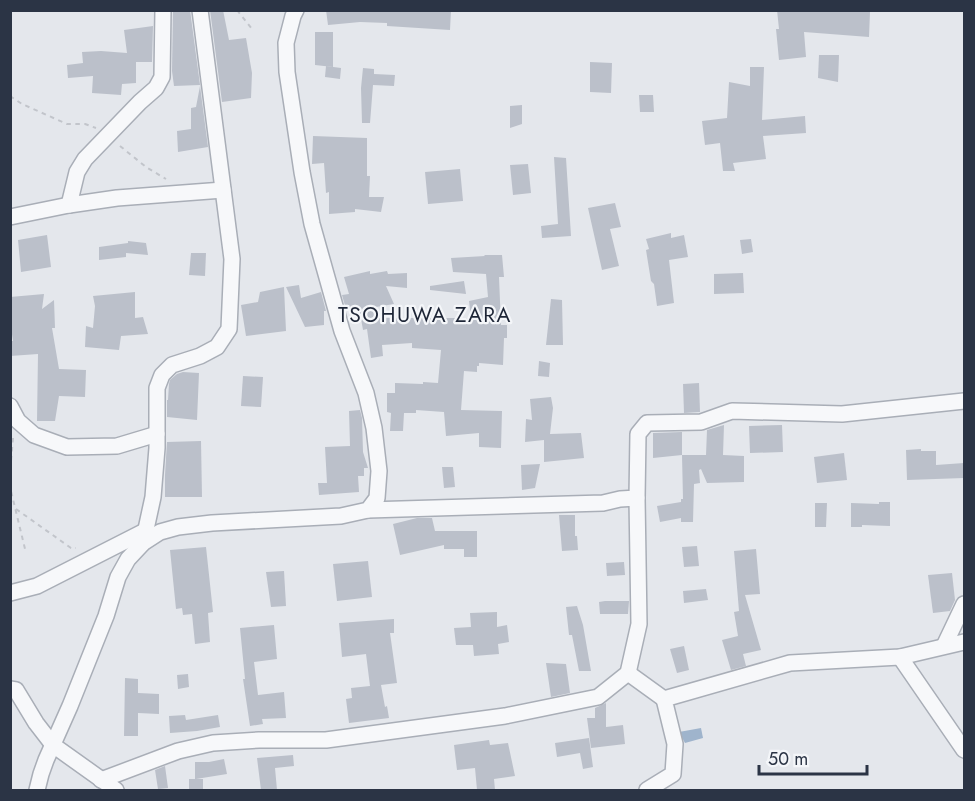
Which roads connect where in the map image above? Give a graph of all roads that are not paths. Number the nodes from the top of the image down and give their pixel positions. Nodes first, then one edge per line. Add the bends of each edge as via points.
1 (163, 10) edge
2 (200, 10) edge
3 (296, 10) edge
4 (223, 190) junction
5 (69, 205) junction
6 (10, 217) edge
7 (964, 401) edge
8 (13, 412) edge
9 (157, 435) junction
10 (638, 498) junction
11 (368, 510) junction
12 (144, 537) junction
13 (10, 592) edge
14 (964, 604) edge
15 (964, 642) edge
16 (944, 646) junction
17 (900, 657) junction
18 (628, 674) junction
19 (12, 688) edge
20 (664, 699) junction
21 (53, 745) junction
22 (964, 750) edge
23 (102, 780) junction
24 (38, 790) edge
25 (116, 790) edge
26 (647, 790) edge

1 - 5 street via 162,77 85,159 77,172
2 - 4 street
3 - 11 street via 286,43 291,107 312,224 374,428 379,471 377,498
4 - 5 street
4 - 9 street via 232,259 229,328 217,347 172,365 162,375 157,388
5 - 6 street
7 - 10 street via 842,414 732,411 701,422 647,423 638,434
8 - 9 street via 34,435 67,447 117,446
9 - 12 street via 153,497
10 - 11 street via 603,503
10 - 18 street via 639,624
11 - 12 street via 333,517 178,527
12 - 13 street via 37,586
12 - 21 street via 118,577
14 - 16 street
15 - 16 street
16 - 17 street
17 - 20 street via 790,663
17 - 22 street
18 - 20 street
18 - 23 street via 598,697 505,716 326,740 213,743 178,751
19 - 21 street
20 - 26 street via 675,744 673,774
21 - 23 street
21 - 24 street
23 - 25 street

